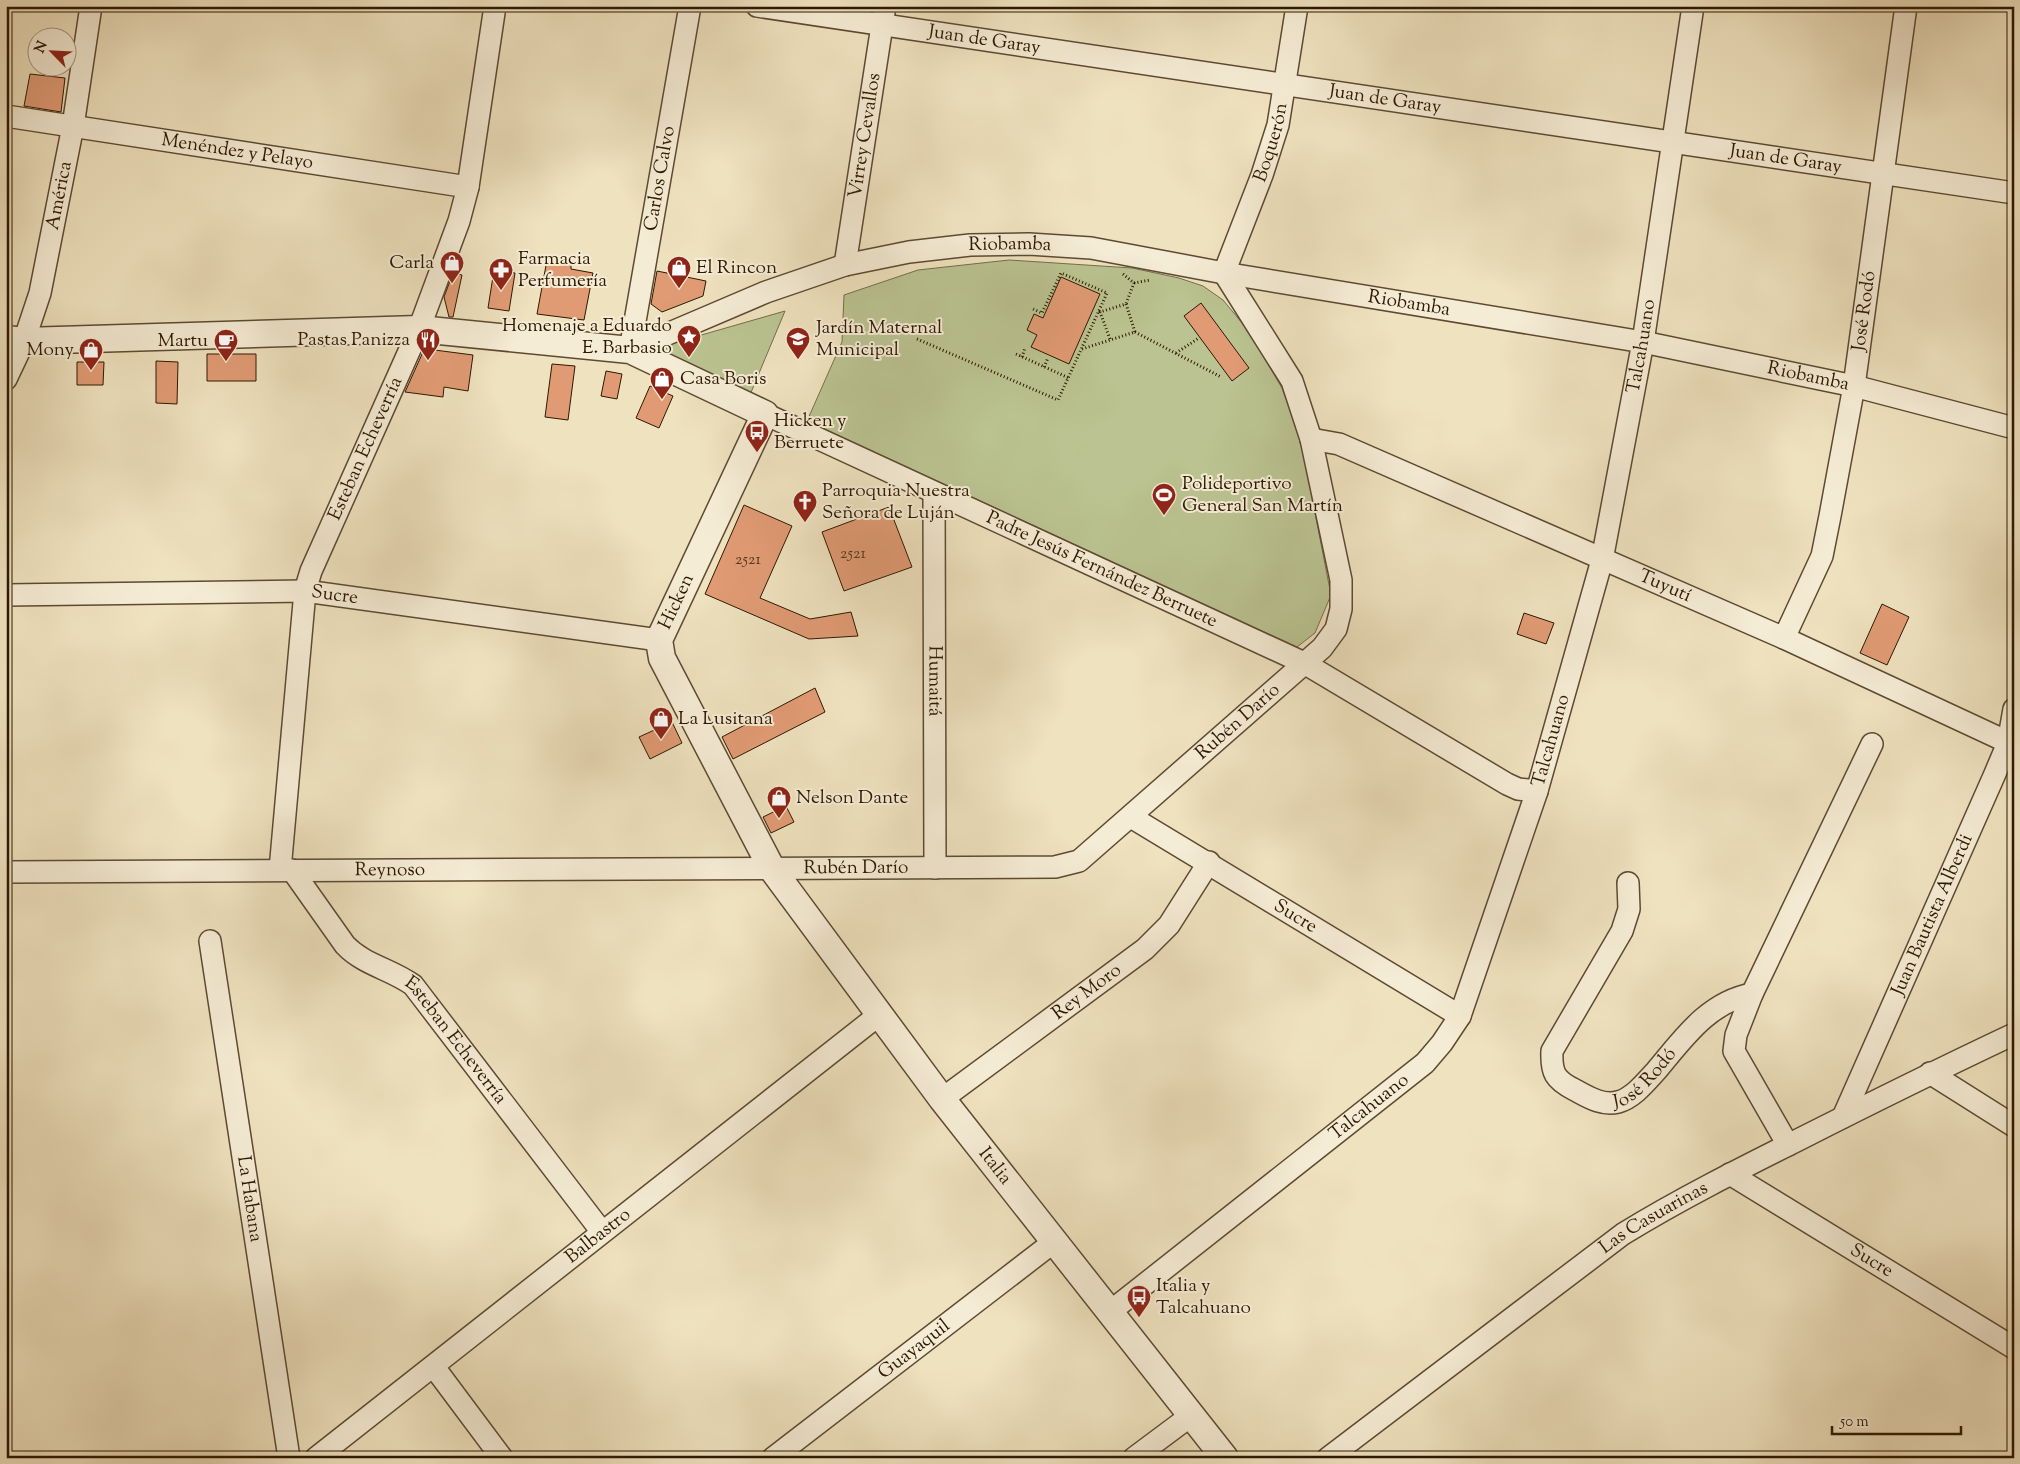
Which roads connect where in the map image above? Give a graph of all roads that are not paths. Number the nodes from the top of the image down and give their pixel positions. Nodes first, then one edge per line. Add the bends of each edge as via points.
1 (91, 6) edge
2 (495, 6) edge
3 (690, 6) edge
4 (757, 6) edge
5 (1297, 6) edge
6 (1693, 6) edge
7 (1906, 6) edge
8 (883, 15) edge
9 (1285, 86) junction
10 (6, 116) edge
11 (73, 126) junction
12 (1673, 142) junction
13 (1882, 174) junction
14 (468, 186) junction
15 (2014, 193) edge
16 (845, 265) junction
17 (1224, 273) junction
18 (419, 329) junction
19 (15, 340) edge
20 (1643, 342) junction
21 (630, 350) junction
22 (6, 378) edge
23 (1854, 386) junction
24 (765, 414) junction
25 (2014, 428) edge
26 (1311, 439) junction
27 (934, 493) junction
28 (1602, 560) junction
29 (305, 591) junction
30 (6, 595) edge
31 (1784, 638) junction
32 (660, 640) junction
33 (1304, 663) junction
34 (2014, 709) edge
35 (1872, 744) dead end
36 (2011, 744) edge
37 (1537, 791) junction
38 (1131, 817) junction
39 (1209, 862) junction
40 (935, 868) junction
41 (772, 869) junction
42 (286, 870) junction
43 (6, 872) edge
44 (1628, 883) dead end
45 (210, 941) dead end
46 (1752, 994) junction
47 (880, 1014) junction
48 (1460, 1016) junction
49 (2014, 1034) edge
50 (1930, 1073) junction
51 (942, 1099) junction
52 (1843, 1117) junction
53 (2014, 1126) edge
54 (1788, 1145) junction
55 (1730, 1174) junction
56 (602, 1232) junction
57 (1055, 1241) junction
58 (1111, 1311) junction
59 (2014, 1348) edge
60 (434, 1367) junction
61 (1193, 1414) junction
62 (289, 1458) edge
63 (316, 1458) edge
64 (502, 1458) edge
65 (773, 1458) edge
66 (1134, 1458) edge
67 (1226, 1458) edge
68 (1328, 1458) edge

1 - 11 street, América
2 - 14 street, Esteban Echeverría
3 - 21 street, Carlos Calvo
4 - 8 street, Juan de Garay
5 - 9 street, Boquerón
6 - 12 street, Talcahuano
7 - 13 street, José Rodó
8 - 9 street, Juan de Garay
8 - 16 street, Virrey Cevallos
9 - 12 street, Juan de Garay
9 - 17 street, Boquerón via 1278,125 1262,175
10 - 11 street, Menéndez y Pelayo
11 - 14 street, Menéndez y Pelayo
11 - 19 street, América via 40,294
12 - 13 street, Juan de Garay
12 - 20 street, Talcahuano
13 - 15 street, Juan de Garay
13 - 23 street, José Rodó
14 - 18 street, Esteban Echeverría via 459,221
16 - 17 street, Riobamba via 961,246 1029,244 1091,248
16 - 21 street, Riobamba via 766,292
17 - 20 street, Riobamba
17 - 26 street, Rubén Darío via 1292,381
18 - 19 street, Riobamba
18 - 21 street, Riobamba
18 - 29 street, Esteban Echeverría
19 - 22 street, América
20 - 23 street, Riobamba
20 - 28 street, Talcahuano
21 - 24 street, Padre Jesús Fernández Berruete
23 - 25 street, Riobamba
23 - 31 street, José Rodó via 1822,556
24 - 27 street, Padre Jesús Fernández Berruete
24 - 32 street, Hicken
26 - 28 street, Tuyutí via 1339,444
26 - 33 street, Rubén Darío via 1341,580 1341,609 1336,629 1322,648
27 - 33 street, Padre Jesús Fernández Berruete
27 - 40 street, Humaitá
28 - 31 street, Tuyutí
28 - 37 street, Talcahuano
29 - 30 street, Sucre
29 - 32 street, Sucre
29 - 42 street, Esteban Echeverría
31 - 36 street, Tuyutí
32 - 41 street, Hicken via 662,658
33 - 37 street, Padre Jesús Fernández Berruete via 1507,784
33 - 38 street, Rubén Darío
34 - 36 street, Juan Bautista Alberdi
35 - 46 street
36 - 52 street, Juan Bautista Alberdi
37 - 48 street, Talcahuano
38 - 39 street, Sucre
38 - 40 street, Rubén Darío via 1079,861 1069,865
39 - 48 street, Sucre
39 - 51 street, Rey Moro via 1169,925 1145,949
40 - 41 street, Rubén Darío
41 - 42 street, Reynoso
41 - 47 street, Italia
42 - 43 street, Reynoso
42 - 56 street, Esteban Echeverría via 355,955 412,985
44 - 46 street, José Rodó via 1629,908 1622,931 1552,1051 1551,1067 1560,1080 1596,1102 1616,1103 1629,1098 1702,1020 1719,1006
45 - 62 street, La Habana
46 - 54 street via 1736,1035 1734,1051
47 - 51 street, Italia
47 - 56 street, Balbastro
48 - 58 street, Talcahuano via 1425,1062
49 - 50 street, Las Casuarinas
50 - 52 street, Las Casuarinas
50 - 53 street
51 - 57 street, Italia
52 - 54 street, Las Casuarinas
54 - 55 street, Las Casuarinas
55 - 59 street, Sucre
55 - 68 street, Las Casuarinas via 1623,1234
56 - 60 street, Balbastro
57 - 58 street, Italia
57 - 65 street, Guayaquil
58 - 61 street, Italia
60 - 63 street, Balbastro
60 - 64 street
61 - 66 street
61 - 67 street, Italia

